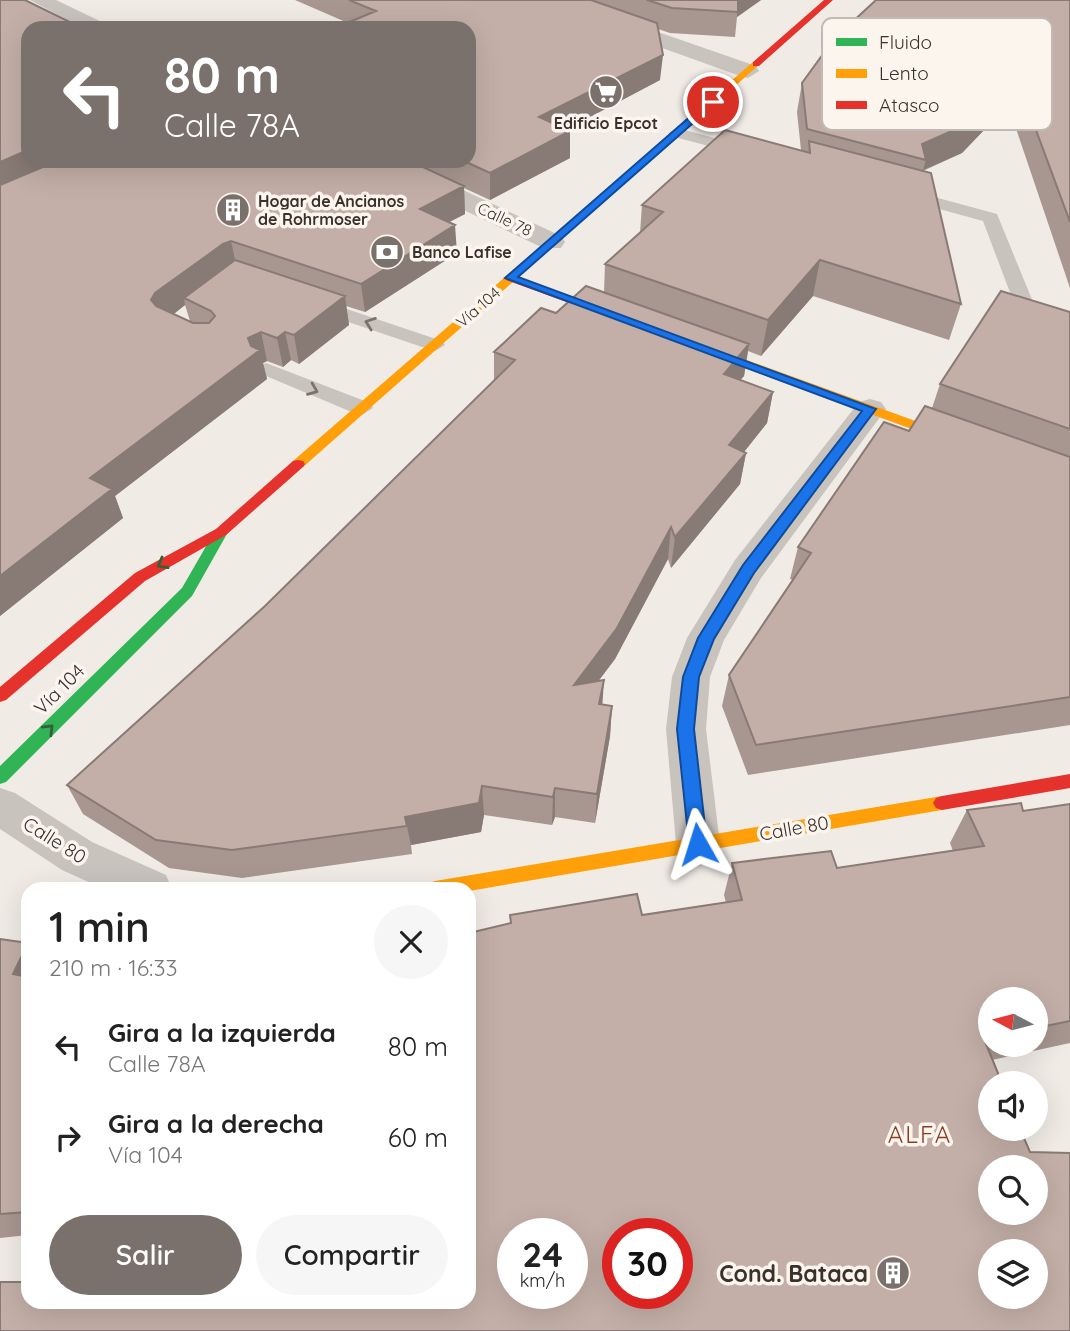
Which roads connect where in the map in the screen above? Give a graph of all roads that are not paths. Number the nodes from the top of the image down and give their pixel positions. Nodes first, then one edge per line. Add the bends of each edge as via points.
1 (40, 0) edge
2 (547, 0) edge
3 (829, 0) edge
4 (84, 21) edge
5 (748, 71) junction
6 (677, 133) junction
7 (768, 157) edge
8 (396, 168) edge
9 (884, 189) edge
10 (552, 242) junction
11 (510, 278) junction
12 (290, 296) edge
13 (1030, 319) edge
14 (639, 325) edge
15 (677, 339) edge
16 (435, 345) junction
17 (266, 369) dead end
18 (362, 408) junction
19 (870, 409) junction
20 (982, 450) edge
21 (221, 532) junction
22 (0, 696) edge
23 (0, 777) edge
24 (1070, 780) edge
25 (0, 806) edge
26 (698, 844) junction
27 (135, 882) edge
28 (476, 882) edge

1 - 4 street
2 - 5 street
3 - 5 main road, Vía 104
5 - 6 main road, Vía 104
6 - 7 lane
6 - 10 main road, Vía 104
8 - 10 street, Calle 78
9 - 13 lane via 990,218
10 - 11 main road, Vía 104
11 - 14 main road
11 - 16 main road, Vía 104
16 -> 12 lane
15 - 19 main road
16 - 18 main road, Vía 104
17 -> 18 lane
18 - 21 main road, Vía 104
19 - 20 main road
19 - 26 street via 748,569 706,638 691,677 686,729
21 -> 22 main road, Vía 104 via 139,577
23 -> 21 main road, Vía 104 via 187,592
24 - 26 main road, Calle 80
25 - 27 street, Calle 80 via 77,856
26 - 28 main road, Calle 80

